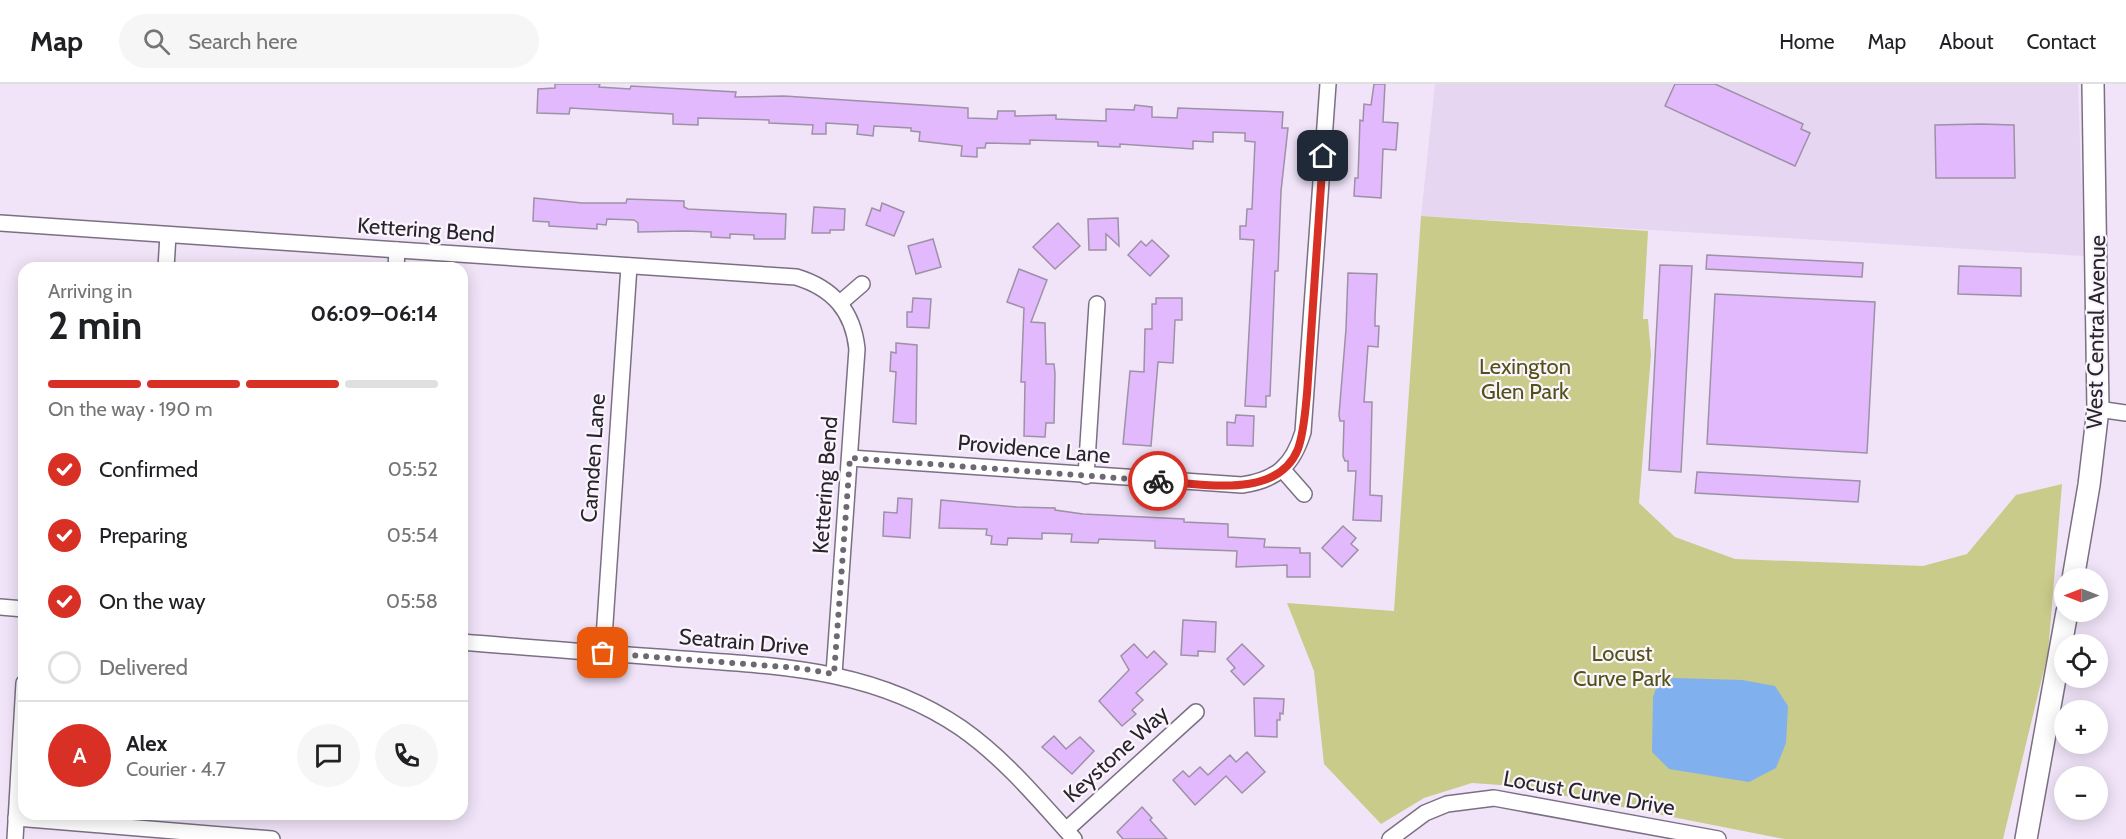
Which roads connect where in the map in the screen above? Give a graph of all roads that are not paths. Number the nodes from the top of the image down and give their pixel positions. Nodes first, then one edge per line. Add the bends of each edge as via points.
1 (1328, 84) edge
2 (2093, 84) edge
3 (0, 223) edge
4 (168, 235) junction
5 (397, 250) junction
6 (166, 262) edge
7 (396, 262) edge
8 (629, 266) junction
9 (862, 284) dead end
10 (840, 303) junction
11 (1097, 304) dead end
12 (2098, 409) junction
13 (2126, 413) edge
14 (850, 458) junction
15 (1282, 469) junction
16 (1086, 476) junction
17 (1304, 494) dead end
18 (2075, 568) edge
19 (0, 608) edge
20 (18, 609) edge
21 (2065, 622) edge
22 (468, 642) edge
23 (603, 653) junction
24 (834, 674) junction
25 (1196, 712) dead end
26 (18, 784) edge
27 (16, 818) joint
28 (40, 820) edge
29 (1643, 832) edge
30 (1070, 835) edge
31 (15, 839) edge
32 (272, 839) edge
33 (1390, 839) edge
34 (1718, 839) edge
35 (2026, 839) edge

1 - 15 street, Providence Lane via 1303,432 1297,451
2 - 12 main road, West Central Avenue
3 - 4 street, Kettering Bend
4 - 5 street, Kettering Bend
4 - 6 street
5 - 7 street
5 - 8 street, Kettering Bend
8 - 10 street, Kettering Bend via 796,277 814,282
8 - 23 street, Camden Lane
9 - 10 street
10 - 14 street, Kettering Bend via 850,318 856,349
11 - 16 street
12 - 13 street
12 - 18 main road, West Central Avenue
14 - 16 street, Providence Lane
14 - 24 street, Kettering Bend
15 - 16 street, Providence Lane via 1265,480 1242,485
15 - 17 street
19 - 20 street
21 - 35 main road
22 - 23 street, Seatrain Drive
23 - 24 street, Seatrain Drive
24 - 30 street, Seatrain Drive via 900,695 961,729 1006,766
25 - 30 street, Keystone Way
26 - 27 street
27 - 31 street
28 - 32 street
29 - 33 street, Locust Curve Drive via 1515,800 1486,798 1447,804 1425,813
29 - 34 street, Locust Curve Drive

